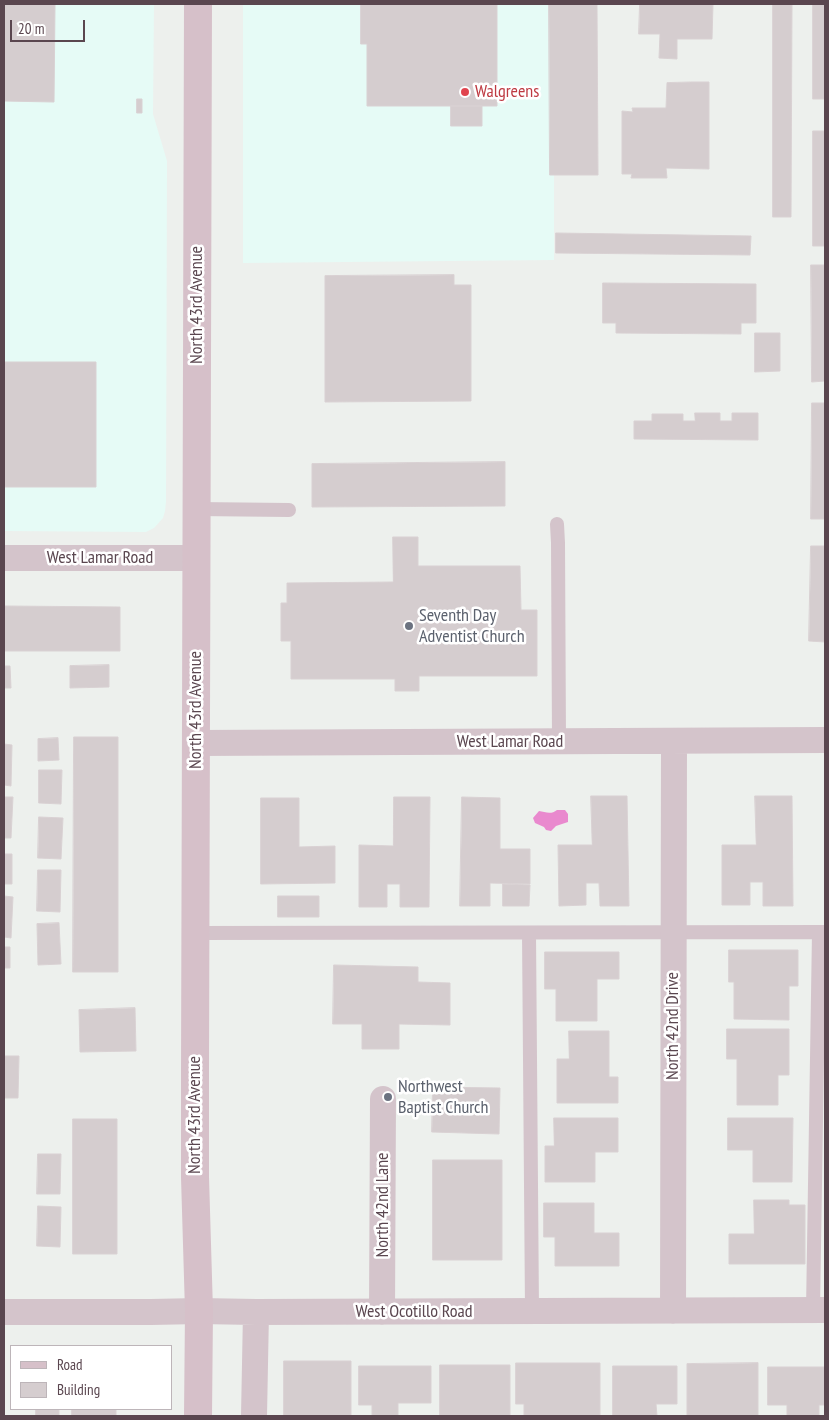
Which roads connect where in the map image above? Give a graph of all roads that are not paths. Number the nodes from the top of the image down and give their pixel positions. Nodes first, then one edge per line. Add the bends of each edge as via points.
1 (198, 4) edge
2 (196, 509) junction
3 (289, 510) dead end
4 (557, 524) dead end
5 (4, 558) edge
6 (196, 558) junction
7 (825, 740) edge
8 (559, 741) junction
9 (674, 741) junction
10 (196, 744) junction
11 (529, 932) junction
12 (674, 932) junction
13 (822, 932) edge
14 (195, 933) junction
15 (383, 1099) dead end
16 (673, 1310) junction
17 (819, 1310) edge
18 (199, 1311) junction
19 (532, 1311) junction
20 (4, 1312) edge
21 (256, 1312) junction
22 (382, 1312) junction
23 (198, 1416) edge
24 (254, 1416) edge

1 - 2 main road, North 43rd Avenue
2 - 3 lane
2 - 6 main road, North 43rd Avenue
4 - 8 lane
5 - 6 street, West Lamar Road
6 - 10 main road, North 43rd Avenue
7 - 9 street, West Lamar Road
8 - 9 street, West Lamar Road
8 - 10 street, West Lamar Road
9 - 12 street, North 42nd Drive
10 - 14 main road, North 43rd Avenue
11 - 12 lane
11 - 14 lane
11 - 19 lane
12 - 13 lane
12 - 16 street, North 42nd Drive
13 - 17 lane
14 - 18 main road, North 43rd Avenue via 195,1177
15 - 22 street, North 42nd Lane
16 - 17 street, West Ocotillo Road
16 - 19 street, West Ocotillo Road
18 - 20 street, West Ocotillo Road
18 - 21 street, West Ocotillo Road
18 - 23 main road, North 43rd Avenue
19 - 22 street, West Ocotillo Road
21 - 22 street, West Ocotillo Road
21 - 24 street

